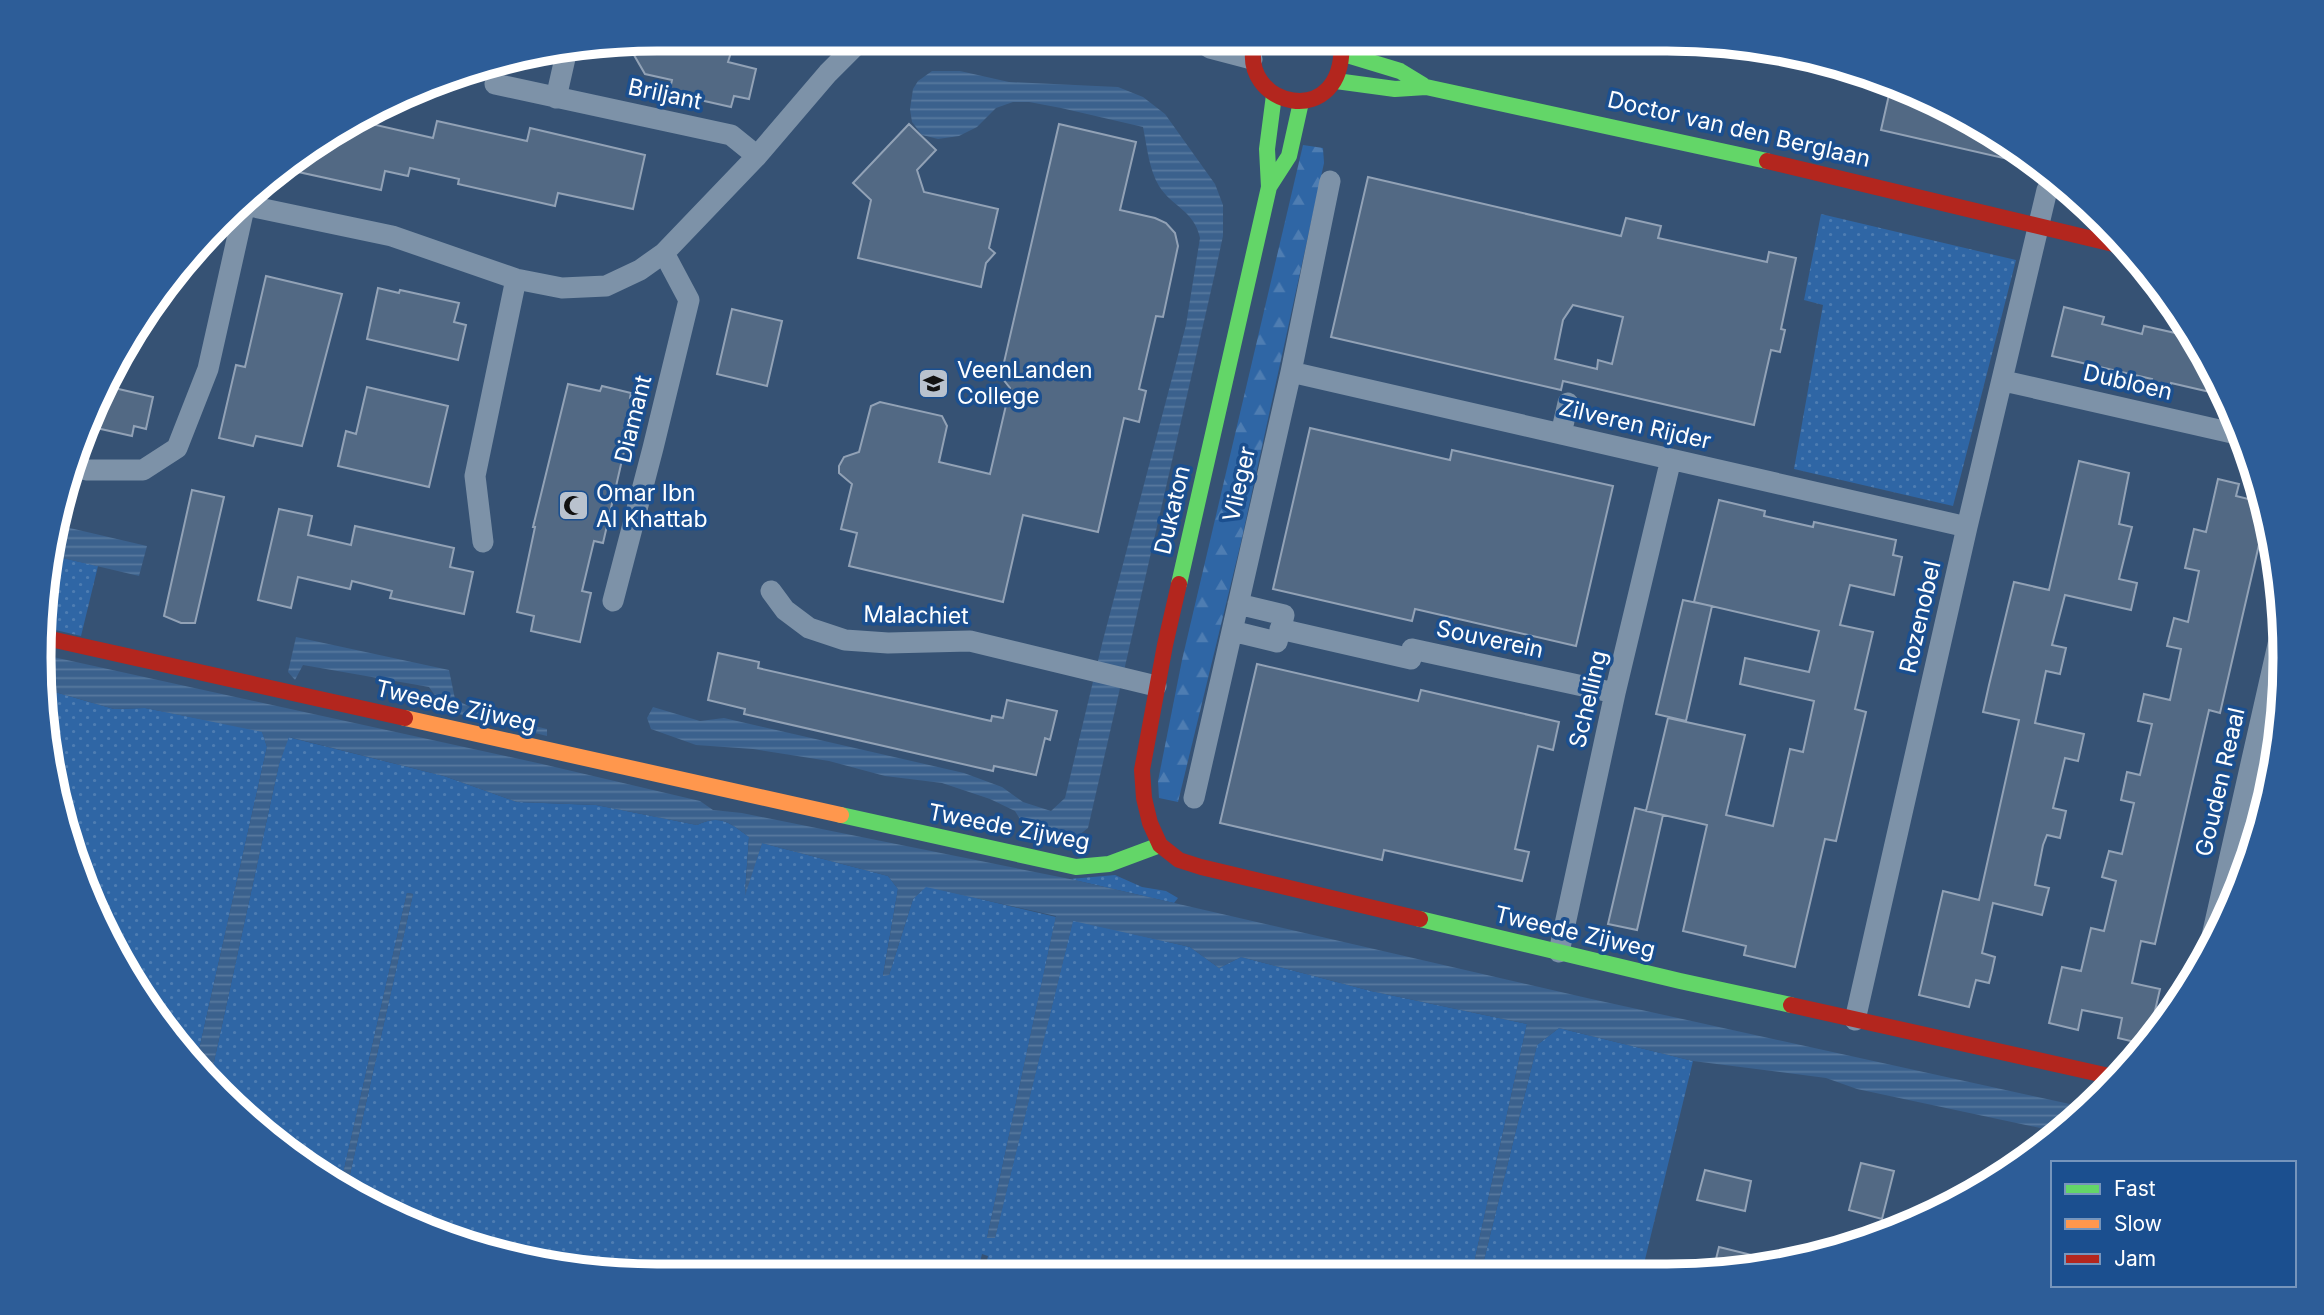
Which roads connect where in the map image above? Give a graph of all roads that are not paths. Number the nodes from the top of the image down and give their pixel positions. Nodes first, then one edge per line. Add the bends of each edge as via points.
1 (850, 51) edge
2 (1254, 51) edge
3 (1343, 51) edge
4 (1353, 51) edge
5 (565, 58) edge
6 (1336, 81) junction
7 (495, 84) dead end
8 (1426, 87) junction
9 (1274, 95) junction
10 (556, 98) junction
11 (1301, 102) junction
12 (757, 156) junction
13 (1330, 181) dead end
14 (1269, 187) junction
15 (2050, 187) edge
16 (251, 206) edge
17 (243, 214) edge
18 (2039, 227) junction
19 (2110, 243) edge
20 (664, 253) junction
21 (516, 279) junction
22 (1291, 372) junction
23 (2004, 381) junction
24 (1568, 403) dead end
25 (2230, 432) edge
26 (1561, 434) junction
27 (1671, 459) junction
28 (81, 469) edge
29 (1967, 527) junction
30 (484, 542) dead end
31 (771, 591) dead end
32 (613, 601) dead end
33 (1238, 604) junction
34 (1280, 629) junction
35 (1232, 631) junction
36 (51, 639) edge
37 (2273, 668) edge
38 (1156, 686) junction
39 (1615, 693) junction
40 (1194, 797) dead end
41 (1160, 845) junction
42 (2218, 910) edge
43 (1559, 952) junction
44 (1855, 1020) junction
45 (2106, 1076) edge

1 - 12 street
2 - 9 street via 1259,79
3 - 6 street
4 - 8 street, Doctor van den Berglaan
5 - 10 street
6 - 8 street, Doctor van den Berglaan via 1395,89
6 - 11 street via 1327,92
7 - 10 street, Briljant
8 - 18 street, Doctor van den Berglaan via 1817,172
9 - 11 street
9 - 14 street, Dukaton via 1267,149
10 - 12 street, Briljant via 731,135
11 - 14 street, Dukaton via 1289,156
12 - 20 street
13 - 22 street, Vlieger
14 - 38 street, Dukaton
15 - 18 street
16 - 21 street via 392,236
17 - 28 street via 208,369 177,449 143,470
18 - 19 street, Doctor van den Berglaan
18 - 23 street, Rozenobel
20 - 21 street via 606,286 562,288
20 - 32 street, Diamant via 689,300
21 - 30 street via 475,476
22 - 26 street, Zilveren Rijder
22 - 33 street, Vlieger
23 - 25 street, Dubloen
23 - 29 street, Rozenobel
24 - 26 street
26 - 27 street, Zilveren Rijder
27 - 29 street, Zilveren Rijder
27 - 39 street, Schelling
29 - 44 street, Rozenobel
31 - 38 street, Malachiet via 785,610 809,628 845,640 970,640
33 - 34 street via 1284,615
33 - 35 street, Vlieger
34 - 35 street via 1277,642
34 - 39 street, Souverein via 1411,659 1412,649
35 - 40 street, Vlieger
36 - 41 street, Tweede Zijweg via 1076,867 1126,859
37 - 42 street, Gouden Reaal
38 - 41 street, Dukaton via 1142,770 1150,823
39 - 43 street, Schelling
41 - 43 street, Tweede Zijweg via 1179,860 1201,867
43 - 44 street, Tweede Zijweg
44 - 45 street, Tweede Zijweg via 1948,1051

